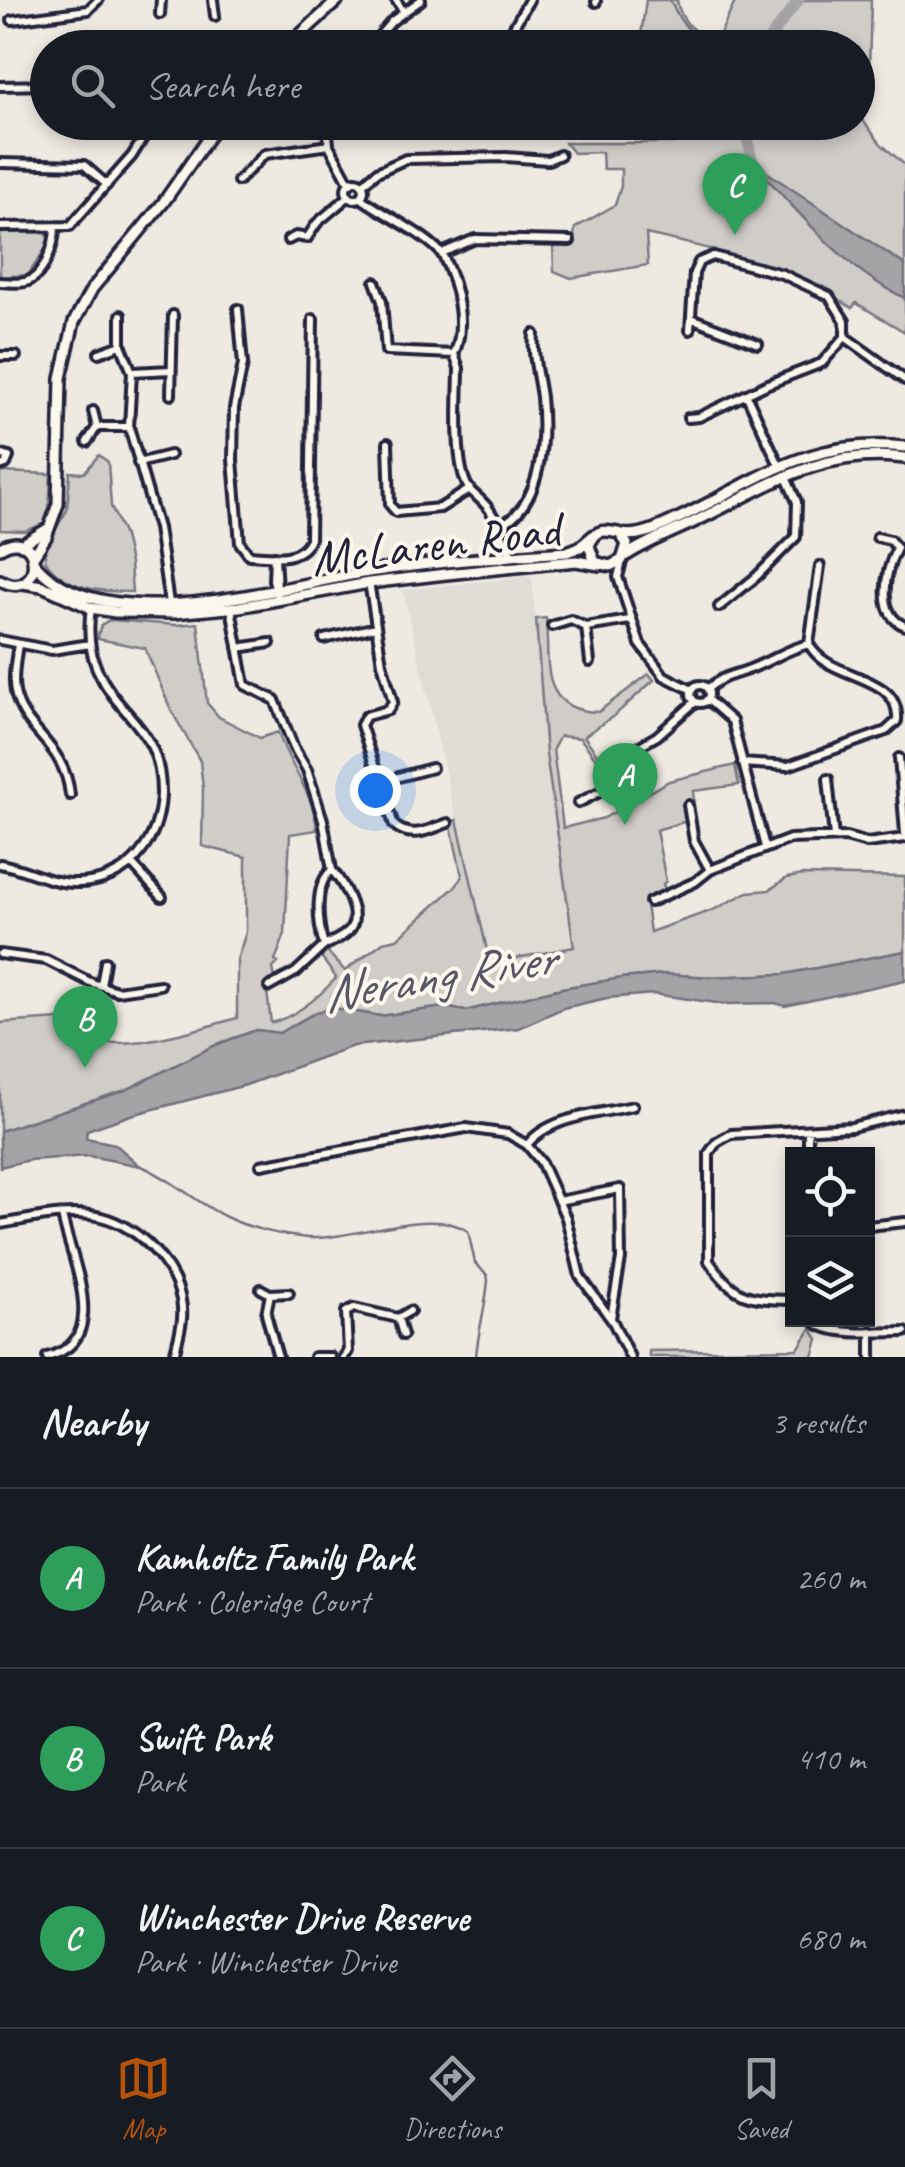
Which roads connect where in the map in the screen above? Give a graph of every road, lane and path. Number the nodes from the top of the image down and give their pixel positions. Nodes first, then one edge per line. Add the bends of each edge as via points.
1 (98, 0) edge
2 (162, 0) edge
3 (212, 0) edge
4 (338, 0) edge
5 (396, 0) edge
6 (421, 0) edge
7 (529, 0) edge
8 (403, 11) junction
9 (160, 14) dead end
10 (215, 16) dead end
11 (12, 20) dead end
12 (306, 30) edge
13 (386, 30) edge
14 (512, 30) edge
15 (30, 85) edge
16 (0, 86) edge
17 (142, 140) edge
18 (207, 140) edge
19 (328, 140) edge
20 (328, 146) junction
21 (560, 156) dead end
22 (0, 163) edge
23 (255, 182) dead end
24 (107, 184) junction
25 (350, 184) junction
26 (362, 185) junction
27 (349, 196) junction
28 (360, 198) junction
29 (0, 227) edge
30 (56, 227) junction
31 (288, 240) dead end
32 (570, 241) dead end
33 (442, 253) junction
34 (0, 282) edge
35 (375, 282) dead end
36 (238, 309) dead end
37 (120, 315) dead end
38 (173, 315) dead end
39 (690, 318) junction
40 (314, 319) dead end
41 (690, 330) dead end
42 (534, 334) dead end
43 (845, 337) junction
44 (758, 344) dead end
45 (120, 345) junction
46 (99, 353) dead end
47 (454, 354) junction
48 (0, 356) edge
49 (16, 356) dead end
50 (171, 370) junction
51 (132, 372) junction
52 (905, 380) edge
53 (746, 394) junction
54 (171, 396) dead end
55 (94, 411) dead end
56 (688, 418) dead end
57 (96, 427) junction
58 (129, 427) junction
59 (87, 442) dead end
60 (388, 443) dead end
61 (905, 447) edge
62 (0, 454) edge
63 (170, 456) dead end
64 (905, 458) edge
65 (138, 462) junction
66 (0, 466) edge
67 (782, 470) junction
68 (470, 489) junction
69 (498, 526) junction
70 (50, 527) junction
71 (620, 534) junction
72 (594, 535) junction
73 (876, 537) dead end
74 (21, 544) junction
75 (2, 545) edge
76 (901, 548) edge
77 (513, 555) junction
78 (274, 556) junction
79 (500, 556) junction
80 (623, 558) junction
81 (34, 560) junction
82 (602, 565) junction
83 (820, 566) dead end
84 (513, 567) junction
85 (618, 577) junction
86 (368, 578) junction
87 (1, 582) edge
88 (23, 583) junction
89 (277, 588) junction
90 (279, 600) junction
91 (170, 603) junction
92 (91, 608) junction
93 (231, 608) junction
94 (719, 608) dead end
95 (630, 620) junction
96 (552, 626) dead end
97 (905, 626) edge
98 (376, 627) junction
99 (586, 627) junction
100 (324, 639) dead end
101 (0, 640) edge
102 (270, 643) dead end
103 (18, 644) junction
104 (90, 644) junction
105 (809, 644) junction
106 (238, 648) junction
107 (590, 662) dead end
108 (707, 689) junction
109 (692, 690) junction
110 (708, 699) junction
111 (695, 702) junction
112 (899, 758) dead end
113 (742, 763) junction
114 (432, 768) dead end
115 (828, 779) dead end
116 (380, 782) junction
117 (70, 795) dead end
118 (578, 803) dead end
119 (688, 805) dead end
120 (448, 824) dead end
121 (905, 836) edge
122 (834, 838) junction
123 (765, 846) junction
124 (0, 864) edge
125 (132, 864) junction
126 (332, 870) junction
127 (710, 870) junction
128 (162, 897) dead end
129 (650, 902) dead end
130 (324, 946) junction
131 (0, 954) edge
132 (105, 962) dead end
133 (276, 968) dead end
134 (283, 979) junction
135 (160, 985) dead end
136 (100, 986) junction
137 (268, 986) dead end
138 (632, 1106) dead end
139 (905, 1114) edge
140 (808, 1131) junction
141 (527, 1145) junction
142 (808, 1147) edge
143 (260, 1165) dead end
144 (558, 1201) junction
145 (62, 1215) junction
146 (905, 1222) edge
147 (0, 1224) edge
148 (875, 1225) edge
149 (261, 1289) dead end
150 (289, 1293) dead end
151 (270, 1294) junction
152 (785, 1300) edge
153 (410, 1311) dead end
154 (398, 1318) junction
155 (611, 1319) junction
156 (822, 1327) edge
157 (871, 1332) junction
158 (905, 1332) edge
159 (403, 1336) dead end
160 (176, 1356) edge
161 (47, 1357) edge
162 (278, 1357) edge
163 (314, 1357) edge
164 (330, 1357) edge
165 (344, 1357) edge
166 (630, 1357) edge
167 (872, 1357) edge

1 - 11 street via 88,10
2 - 9 street
3 - 10 street
4 - 12 main road
5 - 8 street
6 - 8 street
7 - 14 street
8 - 13 street
15 - 16 street
17 - 24 street
18 - 70 main road via 74,322 61,378 58,494
19 - 20 street
20 - 23 street via 265,154 241,177
20 - 25 street
21 - 26 street via 417,157 394,162
22 - 24 street via 73,163
24 - 30 street via 73,224
25 - 26 street
25 - 27 street
26 - 28 street
27 - 28 street
27 - 31 street via 307,238
28 - 33 street
29 - 30 street
30 - 34 street via 35,278
32 - 33 street via 475,239
33 - 47 street via 459,308
35 - 47 street via 386,352
36 - 78 street via 242,364 234,460 240,544 249,554
37 - 45 street
38 - 50 street
39 - 41 street
39 - 43 street via 694,273 699,262 714,256 782,274 829,296 845,322
39 - 44 street
40 - 78 street via 310,539 300,552
42 - 69 street via 539,461 523,508
43 - 52 street
43 - 53 street via 822,363
45 - 46 street
45 - 51 street
47 - 68 street via 459,460
48 - 49 street
50 - 51 street
50 - 54 street
51 - 58 street
53 - 56 street
53 - 67 street
55 - 57 street
57 - 58 street
57 - 59 street
58 - 65 street
60 - 68 street via 396,512 434,510
61 - 67 main road, McLaren Road via 847,446
62 - 66 street via 9,458
63 - 65 street
64 - 67 main road, McLaren Road via 855,456
65 - 91 street
67 - 71 main road, McLaren Road via 662,526
67 - 80 main road, McLaren Road
67 - 94 street via 796,502 796,536
68 - 69 street
69 - 77 street
69 - 79 street
70 - 74 main road
70 - 81 main road
71 - 72 main road via 608,529
71 - 80 main road via 627,544
72 - 77 main road, McLaren Road via 568,552
72 - 82 main road via 590,552
73 - 76 street
74 - 75 main road
74 - 81 main road, McLaren Road
76 - 97 street via 893,553 886,607
77 - 79 main road, McLaren Road
78 - 89 street
79 - 84 street
79 - 86 main road, McLaren Road
80 - 82 main road
80 - 85 street
81 - 88 main road
81 - 91 main road, McLaren Road via 52,581 80,595
82 - 84 main road, McLaren Road
82 - 85 street
83 - 105 street
84 - 86 main road, McLaren Road
85 - 95 street
86 - 89 main road, McLaren Road
86 - 90 main road, McLaren Road
86 - 98 street
87 - 88 main road, McLaren Road
88 - 92 main road, McLaren Road
89 - 90 street, McLaren Road
89 - 91 main road, McLaren Road
90 - 93 main road, McLaren Road
92 - 93 main road, McLaren Road
92 - 104 street
93 - 106 street
95 - 99 street
95 - 109 street via 664,676
96 - 99 street via 571,620
98 - 100 street
98 - 116 street via 393,702 361,725
99 - 107 street
101 - 103 street
102 - 106 street
103 - 104 street via 52,650
103 - 117 street via 16,697 62,760
104 - 125 street via 104,681 149,739 159,767 159,815
105 - 108 street via 727,674
105 - 113 street via 828,666 884,688 898,711 893,727 788,766
106 - 126 street via 245,685 274,700 307,770
108 - 109 street
108 - 110 street
109 - 111 street
110 - 111 street
110 - 113 street via 732,721
111 - 118 street via 658,736 617,759 613,785
112 - 121 street
113 - 123 street
114 - 116 street
115 - 122 street
116 - 120 street via 394,826 404,834
119 - 127 street via 694,842
121 - 122 street via 867,844
122 - 123 street
123 - 127 street
124 - 125 street via 72,884
125 - 128 street
126 - 130 street via 322,884
126 - 130 street via 354,924
127 - 129 street
130 - 134 street
131 - 136 street via 46,960
132 - 136 street
133 - 134 street
134 - 137 street
135 - 136 street via 117,991
138 - 141 street via 554,1125
139 - 140 street
140 - 142 street
140 - 152 street via 731,1134 709,1153 709,1261 738,1294
141 - 143 street via 508,1134 466,1128
141 - 144 street
144 - 155 street via 580,1276
144 - 155 street via 621,1188 621,1259
145 - 147 street
145 - 160 street via 122,1224 164,1263 180,1290
145 - 161 street via 84,1295 83,1317 72,1343
146 - 148 street
149 - 151 street
150 - 151 street
151 - 162 street via 266,1314
153 - 154 street
154 - 159 street
154 - 165 street via 346,1312
155 - 166 street
156 - 157 street
157 - 158 street
157 - 167 street
163 - 164 street

